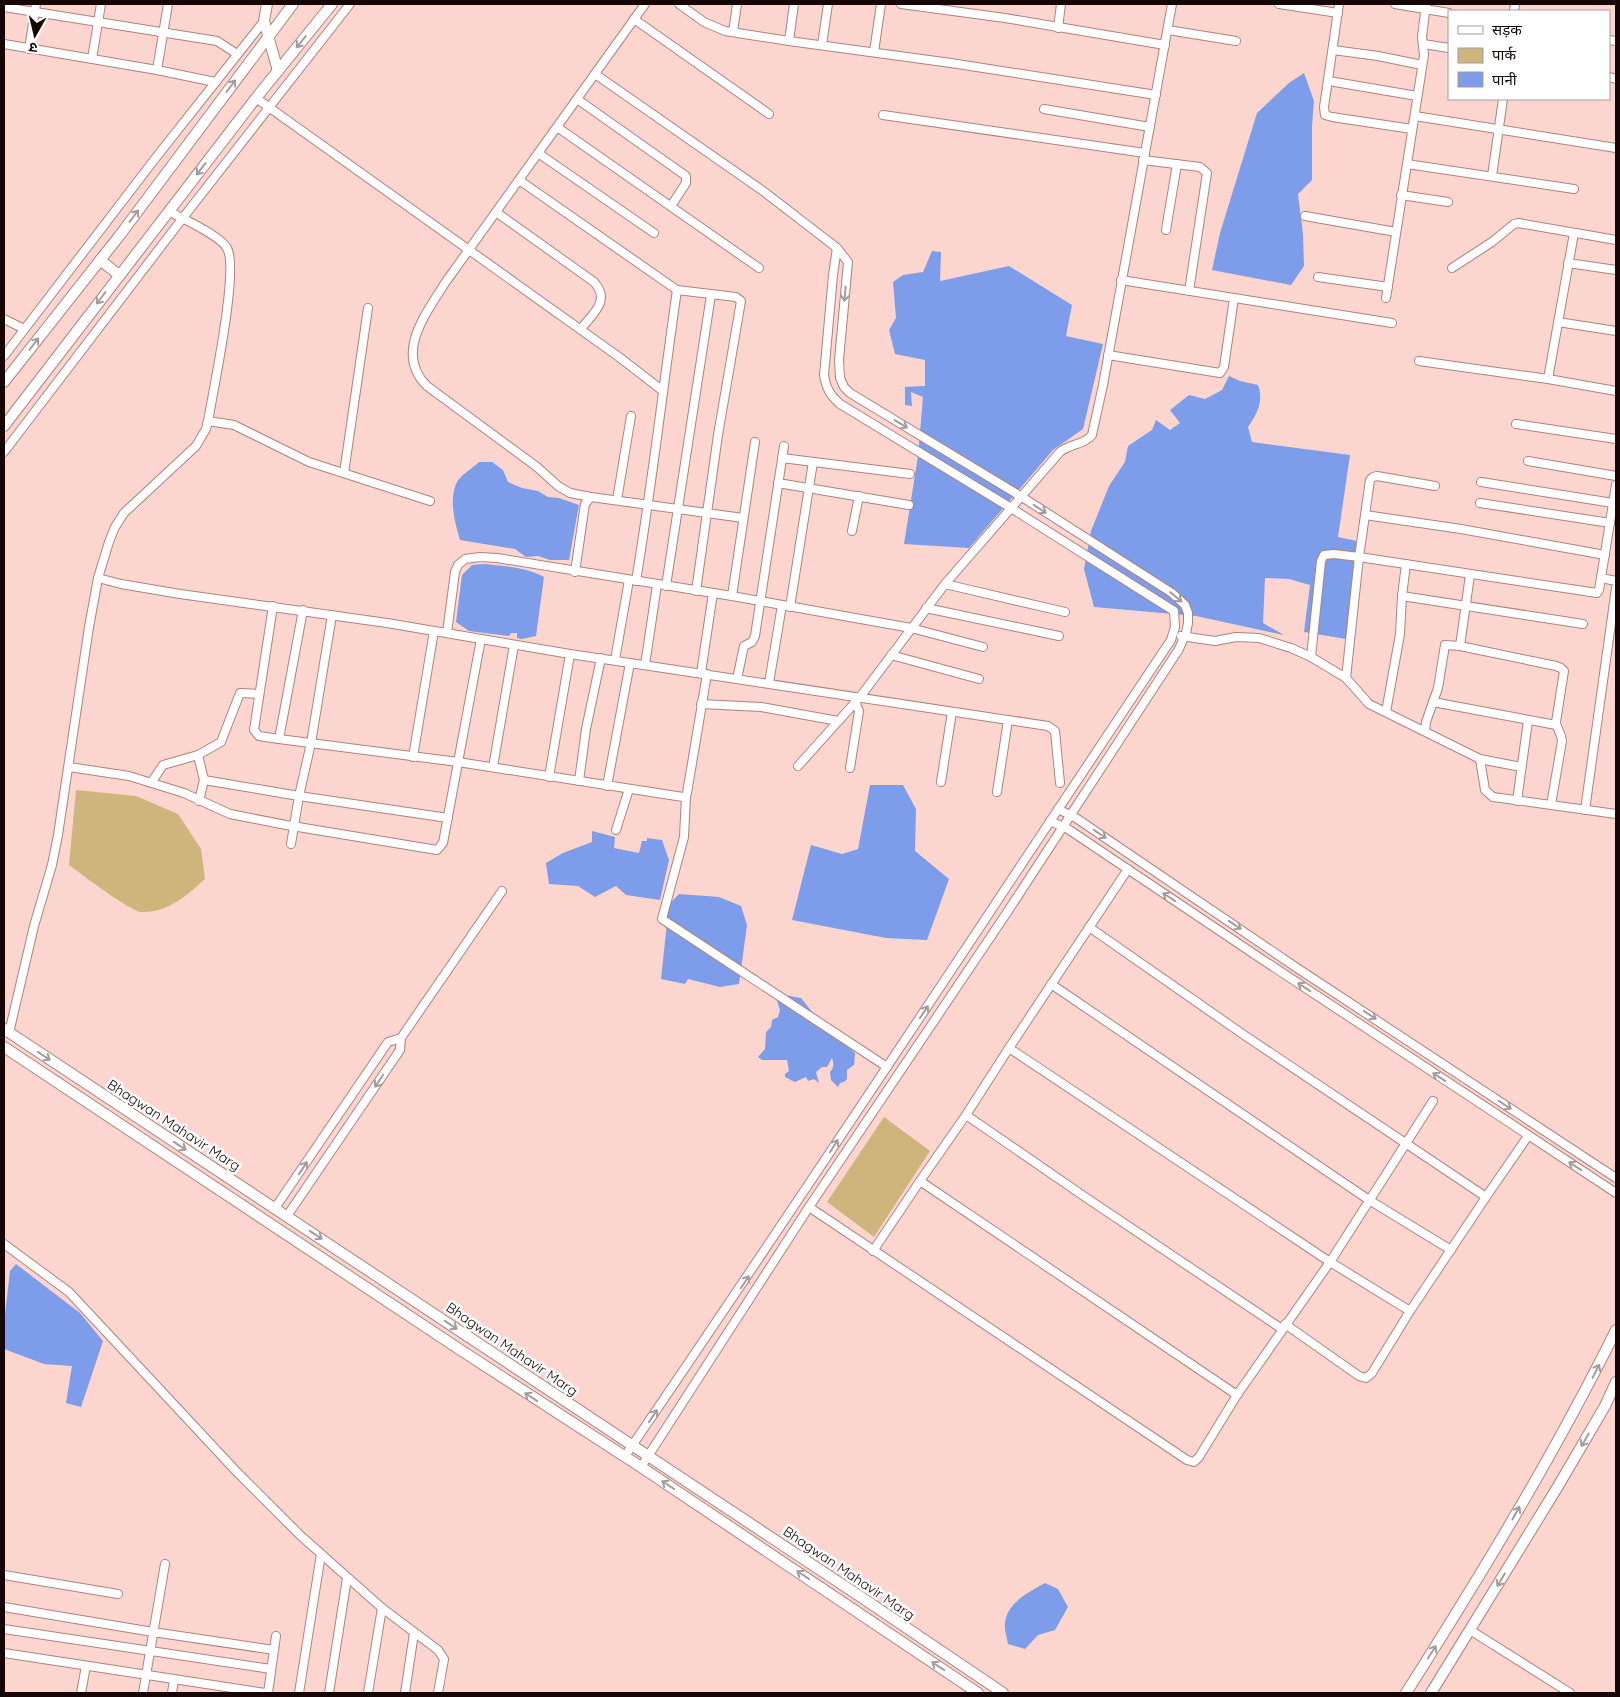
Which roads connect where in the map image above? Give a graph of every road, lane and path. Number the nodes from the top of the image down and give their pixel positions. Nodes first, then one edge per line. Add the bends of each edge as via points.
1 (101, 4) edge
2 (168, 4) edge
3 (267, 4) edge
4 (293, 4) edge
5 (332, 4) edge
6 (350, 4) edge
7 (645, 4) edge
8 (679, 4) edge
9 (738, 4) edge
10 (794, 4) edge
11 (828, 4) edge
12 (881, 4) edge
13 (901, 4) edge
14 (1061, 4) edge
15 (1172, 4) edge
16 (1279, 4) edge
17 (1340, 4) edge
18 (1395, 4) edge
19 (1426, 6) edge
20 (4, 7) edge
21 (35, 8) edge
22 (1338, 13) junction
23 (1448, 13) edge
24 (634, 19) junction
25 (264, 21) junction
26 (98, 22) junction
27 (1058, 28) junction
28 (1168, 30) junction
29 (163, 32) junction
30 (733, 32) junction
31 (269, 36) junction
32 (788, 41) junction
33 (1236, 41) dead end
34 (4, 44) edge
35 (1423, 44) junction
36 (822, 45) junction
37 (1165, 45) junction
38 (1448, 48) edge
39 (29, 49) junction
40 (1334, 50) junction
41 (874, 52) junction
42 (237, 54) junction
43 (92, 59) junction
44 (1422, 65) junction
45 (157, 70) junction
46 (278, 71) junction
47 (595, 74) junction
48 (1329, 81) junction
49 (215, 82) junction
50 (1156, 95) junction
51 (1417, 96) junction
52 (256, 98) junction
53 (577, 99) junction
54 (1503, 100) edge
55 (269, 108) junction
56 (1044, 109) dead end
57 (769, 114) dead end
58 (883, 115) dead end
59 (1415, 116) junction
60 (557, 127) junction
61 (1150, 127) junction
62 (1412, 129) junction
63 (1499, 130) junction
64 (1616, 148) edge
65 (538, 153) junction
66 (1144, 156) junction
67 (1177, 164) junction
68 (1407, 164) junction
69 (1492, 176) junction
70 (519, 180) junction
71 (1574, 189) dead end
72 (1402, 195) junction
73 (1448, 202) dead end
74 (670, 206) junction
75 (169, 211) junction
76 (496, 212) junction
77 (1305, 216) dead end
78 (182, 219) junction
79 (1166, 230) dead end
80 (1396, 232) junction
81 (654, 233) dead end
82 (1574, 233) junction
83 (1616, 240) edge
84 (837, 248) junction
85 (470, 250) junction
86 (100, 260) junction
87 (1568, 263) junction
88 (758, 268) dead end
89 (1452, 268) dead end
90 (1616, 270) edge
91 (119, 275) junction
92 (1318, 277) dead end
93 (1122, 280) junction
94 (1388, 287) junction
95 (677, 290) junction
96 (1189, 291) junction
97 (711, 295) junction
98 (1234, 298) junction
99 (1386, 298) dead end
100 (368, 308) dead end
101 (4, 319) edge
102 (1558, 322) junction
103 (1392, 324) dead end
104 (24, 329) junction
105 (581, 329) junction
106 (1616, 331) edge
107 (1108, 355) junction
108 (4, 356) edge
109 (1419, 361) dead end
110 (1548, 379) junction
111 (4, 382) edge
112 (662, 391) junction
113 (1616, 391) edge
114 (631, 416) dead end
115 (208, 421) junction
116 (1516, 424) dead end
117 (4, 426) edge
118 (1616, 439) edge
119 (755, 442) dead end
120 (784, 446) dead end
121 (4, 452) edge
122 (782, 458) junction
123 (1528, 461) dead end
124 (813, 462) junction
125 (344, 473) junction
126 (910, 474) dead end
127 (1616, 476) edge
128 (1481, 482) dead end
129 (778, 483) junction
130 (1616, 485) edge
131 (1435, 486) dead end
132 (808, 488) junction
133 (859, 496) junction
134 (591, 497) junction
135 (1022, 497) junction
136 (617, 500) junction
137 (430, 501) dead end
138 (1480, 503) dead end
139 (1613, 503) junction
140 (649, 504) junction
141 (909, 505) dead end
142 (678, 508) junction
143 (1012, 508) junction
144 (706, 512) junction
145 (1365, 515) junction
146 (743, 518) junction
147 (1610, 523) junction
148 (852, 531) dead end
149 (1606, 555) junction
150 (1359, 557) junction
151 (1406, 564) junction
152 (574, 572) junction
153 (1470, 575) junction
154 (98, 578) junction
155 (1601, 578) junction
156 (1616, 580) edge
157 (632, 581) junction
158 (945, 584) junction
159 (662, 586) junction
160 (1616, 588) edge
161 (696, 591) junction
162 (713, 593) junction
163 (732, 596) junction
164 (1402, 596) junction
165 (760, 602) junction
166 (273, 606) junction
167 (786, 606) junction
168 (1466, 606) junction
169 (926, 608) junction
170 (302, 610) junction
171 (1065, 612) dead end
172 (332, 615) junction
173 (1583, 624) dead end
174 (912, 628) junction
175 (434, 631) junction
176 (447, 632) junction
177 (1173, 635) junction
178 (1059, 636) dead end
179 (1184, 637) junction
180 (481, 638) junction
181 (514, 645) junction
182 (1460, 646) junction
183 (983, 647) dead end
184 (570, 654) junction
185 (891, 655) junction
186 (1311, 657) junction
187 (601, 658) junction
188 (615, 660) junction
189 (630, 663) junction
190 (645, 665) junction
191 (704, 674) junction
192 (737, 678) junction
193 (979, 678) dead end
194 (1346, 678) junction
195 (769, 683) junction
196 (259, 694) junction
197 (858, 699) junction
198 (1433, 702) junction
199 (701, 704) junction
200 (952, 712) junction
201 (1386, 712) junction
202 (1008, 720) junction
203 (838, 721) junction
204 (1528, 721) junction
205 (1556, 725) junction
206 (1426, 731) junction
207 (279, 739) junction
208 (311, 743) junction
209 (198, 755) junction
210 (413, 757) junction
211 (1480, 759) junction
212 (458, 762) junction
213 (798, 766) dead end
214 (69, 767) junction
215 (1521, 767) junction
216 (493, 768) junction
217 (850, 768) dead end
218 (549, 777) junction
219 (204, 780) junction
220 (579, 781) junction
221 (941, 782) dead end
222 (150, 783) junction
223 (1060, 783) dead end
224 (608, 786) junction
225 (629, 789) junction
226 (997, 792) dead end
227 (298, 796) junction
228 (686, 796) junction
229 (199, 801) junction
230 (1516, 801) junction
231 (1551, 805) junction
232 (1058, 809) junction
233 (1585, 810) junction
234 (1616, 814) edge
235 (1070, 815) junction
236 (448, 818) junction
237 (1050, 821) junction
238 (294, 826) junction
239 (1062, 827) junction
240 (616, 830) dead end
241 (291, 844) dead end
242 (1128, 869) junction
243 (502, 891) dead end
244 (1089, 927) junction
245 (1052, 984) junction
246 (6, 1031) edge
247 (401, 1038) junction
248 (4, 1047) edge
249 (1009, 1048) junction
250 (887, 1067) junction
251 (1433, 1101) dead end
252 (966, 1115) junction
253 (1528, 1136) junction
254 (1406, 1143) junction
255 (1616, 1178) edge
256 (920, 1181) junction
257 (1616, 1193) edge
258 (1486, 1197) junction
259 (1369, 1200) junction
260 (809, 1207) junction
261 (275, 1208) junction
262 (287, 1216) junction
263 (4, 1244) edge
264 (1451, 1250) junction
265 (873, 1251) junction
266 (1330, 1262) junction
267 (1410, 1311) junction
268 (1284, 1326) junction
269 (1616, 1330) edge
270 (1616, 1382) edge
271 (1237, 1395) junction
272 (632, 1446) junction
273 (625, 1456) junction
274 (648, 1457) junction
275 (641, 1467) junction
276 (321, 1554) junction
277 (165, 1564) dead end
278 (4, 1575) edge
279 (347, 1578) junction
280 (118, 1594) dead end
281 (4, 1607) edge
282 (382, 1608) junction
283 (4, 1629) edge
284 (1470, 1630) junction
285 (153, 1632) junction
286 (414, 1633) junction
287 (276, 1636) dead end
288 (274, 1650) junction
289 (149, 1651) junction
290 (4, 1654) edge
291 (86, 1666) junction
292 (271, 1669) junction
293 (145, 1676) junction
294 (174, 1680) junction
295 (81, 1693) edge
296 (142, 1693) edge
297 (172, 1693) edge
298 (266, 1693) edge
299 (299, 1693) edge
300 (329, 1693) edge
301 (368, 1693) edge
302 (405, 1693) edge
303 (438, 1693) edge
304 (978, 1693) edge
305 (1003, 1693) edge
306 (1406, 1693) edge
307 (1431, 1693) edge
308 (1570, 1693) edge

1 - 26 street
2 - 29 street
3 - 25 main road
4 - 31 main road
5 -> 46 main road
6 - 55 street
7 - 24 street
8 - 30 street via 704,22
9 - 30 street
10 - 32 street
11 - 36 street
12 - 41 street
13 - 27 street
14 - 27 street
15 - 28 street
16 - 22 street
17 - 22 street
18 - 19 street
19 - 23 street
19 - 35 street
20 - 21 street
21 - 26 street
21 - 39 street
22 - 40 street
24 - 47 street
24 - 57 street
25 - 31 main road
25 - 42 street
26 - 29 street
26 - 43 street
27 - 37 street
28 - 33 street
28 - 37 street
29 - 42 street via 217,41
29 - 45 street
30 - 32 street
31 - 46 main road
86 -> 31 main road
32 - 36 street
34 - 39 street
35 - 38 street
35 - 44 street
36 - 41 street
37 - 50 street
39 - 43 street
40 - 44 street
40 - 48 street
41 - 50 street
42 - 49 street
43 - 45 street
44 - 51 street
45 - 49 street
46 - 52 main road
47 - 53 street
47 - 84 street via 763,190
48 - 51 street
48 - 62 street via 1325,115
49 - 104 street
50 - 61 street
51 - 59 street
52 - 55 street
52 -> 75 main road
53 - 60 street
53 - 74 street via 686,176 686,183
54 - 63 street
55 - 78 street
55 - 85 street
56 - 61 street
58 - 66 street
59 - 62 street
59 - 63 street
60 - 65 street
60 - 74 street
61 - 66 street
62 - 68 street
63 - 64 street
63 - 69 street
65 - 70 street
65 - 81 street
66 - 67 street
66 - 93 street
67 - 79 street
67 - 96 street via 1200,168 1206,173
68 - 69 street
68 - 72 street
69 - 71 street
70 - 76 street
70 - 95 street
72 - 73 street
72 - 80 street
74 - 88 street
75 - 78 street
75 - 91 main road
76 - 85 street
76 - 105 street via 594,282 600,290 602,299
77 - 80 street
78 - 115 street via 223,243 231,262
78 - 121 street
80 - 94 street
82 - 83 street
82 - 87 street
82 - 89 street via 1514,224
84 -> 135 street via 848,262 839,360 844,387
84 - 143 street via 824,375 826,388 832,397
85 - 105 street
85 - 134 street via 416,330 413,354 418,375 427,386 558,486 570,493
86 - 91 main road
111 -> 86 main road
87 - 90 street
87 - 102 street
91 -> 117 main road
92 - 94 street
93 - 96 street
93 - 107 street
94 - 99 street
95 - 97 street
95 - 112 street
96 - 98 street
97 - 142 street
97 - 144 street via 736,297 741,304
98 - 103 street
98 - 107 street via 1224,367 1220,373
100 - 125 street
101 - 104 street
102 - 106 street
102 - 110 street
104 - 108 street
105 - 112 street
107 - 135 street via 1092,435 1060,452
109 - 110 street
110 - 113 street
112 - 140 street
114 - 136 street
115 - 125 street via 242,428 309,462
115 - 154 street via 196,446 124,513 115,527
116 - 118 street
119 - 146 street
120 - 122 street
122 - 124 street
122 - 129 street
123 - 127 street
124 - 126 street
124 - 132 street
125 - 137 street
128 - 139 street
129 - 132 street
129 - 165 street
130 - 139 street
131 - 145 street via 1373,477
132 - 133 street
132 - 167 street
133 - 141 street
133 - 148 street
134 - 136 street
134 - 152 street via 585,504
135 - 143 street
135 -> 179 street via 1172,593 1185,605 1188,613
136 - 140 street
138 - 147 street
139 - 147 street
140 - 142 street
140 - 157 street
142 - 144 street
142 - 159 street
143 - 158 street
143 - 177 street via 1174,610
144 - 146 street
144 - 161 street
145 - 149 street
145 - 150 street
146 - 163 street
147 - 149 street
149 - 155 street
150 - 151 street
150 - 186 street via 1328,554 1322,558
150 - 194 street
151 - 153 street
151 - 164 street
152 - 157 street
152 - 176 street via 497,558 465,559 454,572
153 - 155 street via 1594,594 1599,590
153 - 168 street
154 - 166 street via 142,588
154 - 214 street
155 - 156 street
157 - 159 street
157 - 188 street
158 - 169 street
158 - 171 street
159 - 161 street
159 - 190 street
160 - 233 street
161 - 162 street
162 - 163 street
162 - 191 street
163 - 165 street
164 - 168 street
164 - 201 street via 1400,634
165 - 167 street
165 - 192 street via 755,636 744,646
166 - 170 street
166 - 196 street
167 - 174 street
167 - 195 street
168 - 173 street
168 - 182 street
169 - 174 street
169 - 178 street
170 - 172 street
170 - 207 street
172 - 175 street
172 - 208 street
174 - 183 street
174 - 185 street
175 - 176 street
175 - 210 street
176 - 180 street
177 - 179 street
177 - 232 street
179 - 186 street via 1214,640 1259,638
179 - 235 street
180 - 181 street
180 - 212 street
181 - 184 street
181 - 216 street
182 - 198 street via 1445,645
182 - 205 street via 1561,668 1563,675
184 - 187 street
184 - 218 street
185 - 193 street
185 - 197 street
186 - 194 street
187 - 188 street
187 - 220 street
188 - 189 street
189 - 190 street
189 - 224 street
190 - 191 street
191 - 192 street
191 - 199 street
192 - 195 street
194 - 201 street via 1369,704
195 - 197 street
196 - 207 street via 254,730 259,736
196 - 209 street via 240,693 221,742
197 - 200 street
197 - 203 street
197 - 217 street
198 - 204 street
198 - 206 street
199 - 203 street via 761,707
199 - 228 street
200 - 202 street
200 - 221 street
201 - 206 street
202 - 223 street via 1048,726 1055,731
202 - 226 street
203 - 213 street
204 - 205 street
204 - 215 street
205 - 231 street via 1562,742
206 - 211 street
207 - 208 street
208 - 210 street
208 - 227 street
209 - 219 street
209 - 222 street via 163,765
210 - 212 street
211 - 215 street
211 - 230 street via 1485,790 1493,797
212 - 216 street
212 - 236 street
214 - 222 street via 129,776
214 - 246 street via 52,866
215 - 230 street
216 - 218 street
218 - 220 street
219 - 227 street
219 - 229 street
220 - 224 street
222 - 229 street
224 - 225 street
225 - 228 street
225 - 240 street
227 - 236 street
227 - 238 street
228 - 250 street via 684,837 662,919
229 - 238 street via 230,814
230 - 231 street
231 - 233 street
232 - 235 street
232 - 237 street
233 - 234 street
235 - 239 street
235 -> 255 street
236 - 238 street via 442,846 437,850
237 - 239 street
250 -> 237 street
238 - 241 street
239 - 242 street
239 - 260 street
242 - 244 street
253 -> 242 street
243 - 247 street
244 - 245 street
244 - 254 street
245 - 249 street
245 - 259 street
246 -> 261 main road, Bhagwan Mahavir Marg
261 -> 247 street via 388,1042
247 -> 262 street via 400,1050
273 -> 248 main road, Bhagwan Mahavir Marg
249 - 252 street
249 - 266 street
272 -> 250 street
251 - 254 street
252 - 256 street
252 - 268 street via 1088,1200
257 -> 253 street
253 - 258 street
254 - 258 street
254 - 259 street
256 - 265 street
256 - 271 street
258 - 264 street
259 - 264 street
259 - 266 street
260 - 265 street
260 - 274 street
261 - 262 main road, Bhagwan Mahavir Marg
262 -> 272 main road, Bhagwan Mahavir Marg
263 - 276 street via 68,1292 247,1483
264 - 267 street
265 - 271 street via 1190,1462 1199,1457
266 - 267 street
266 - 268 street
267 - 268 street via 1372,1374 1366,1378
268 - 271 street
306 -> 269 main road via 1496,1549 1583,1398
270 -> 284 main road via 1557,1488
272 - 273 street
272 - 274 main road, Bhagwan Mahavir Marg
273 - 275 main road, Bhagwan Mahavir Marg
274 - 275 street
274 - 305 main road, Bhagwan Mahavir Marg
304 -> 275 main road, Bhagwan Mahavir Marg
276 - 279 street
276 - 299 street
277 - 285 street
278 - 280 street
279 - 282 street
279 - 300 street
281 - 285 street
282 - 286 street
282 - 301 street
283 - 289 street
284 - 307 main road
284 - 308 street
285 - 288 street
285 - 289 street
286 - 302 street
286 - 303 street via 438,1650 444,1659
287 - 288 street
288 - 292 street
289 - 292 street
289 - 293 street
290 - 291 street
291 - 293 street
291 - 295 street
292 - 298 street
293 - 294 street
293 - 296 street
294 - 297 street
294 - 298 street

